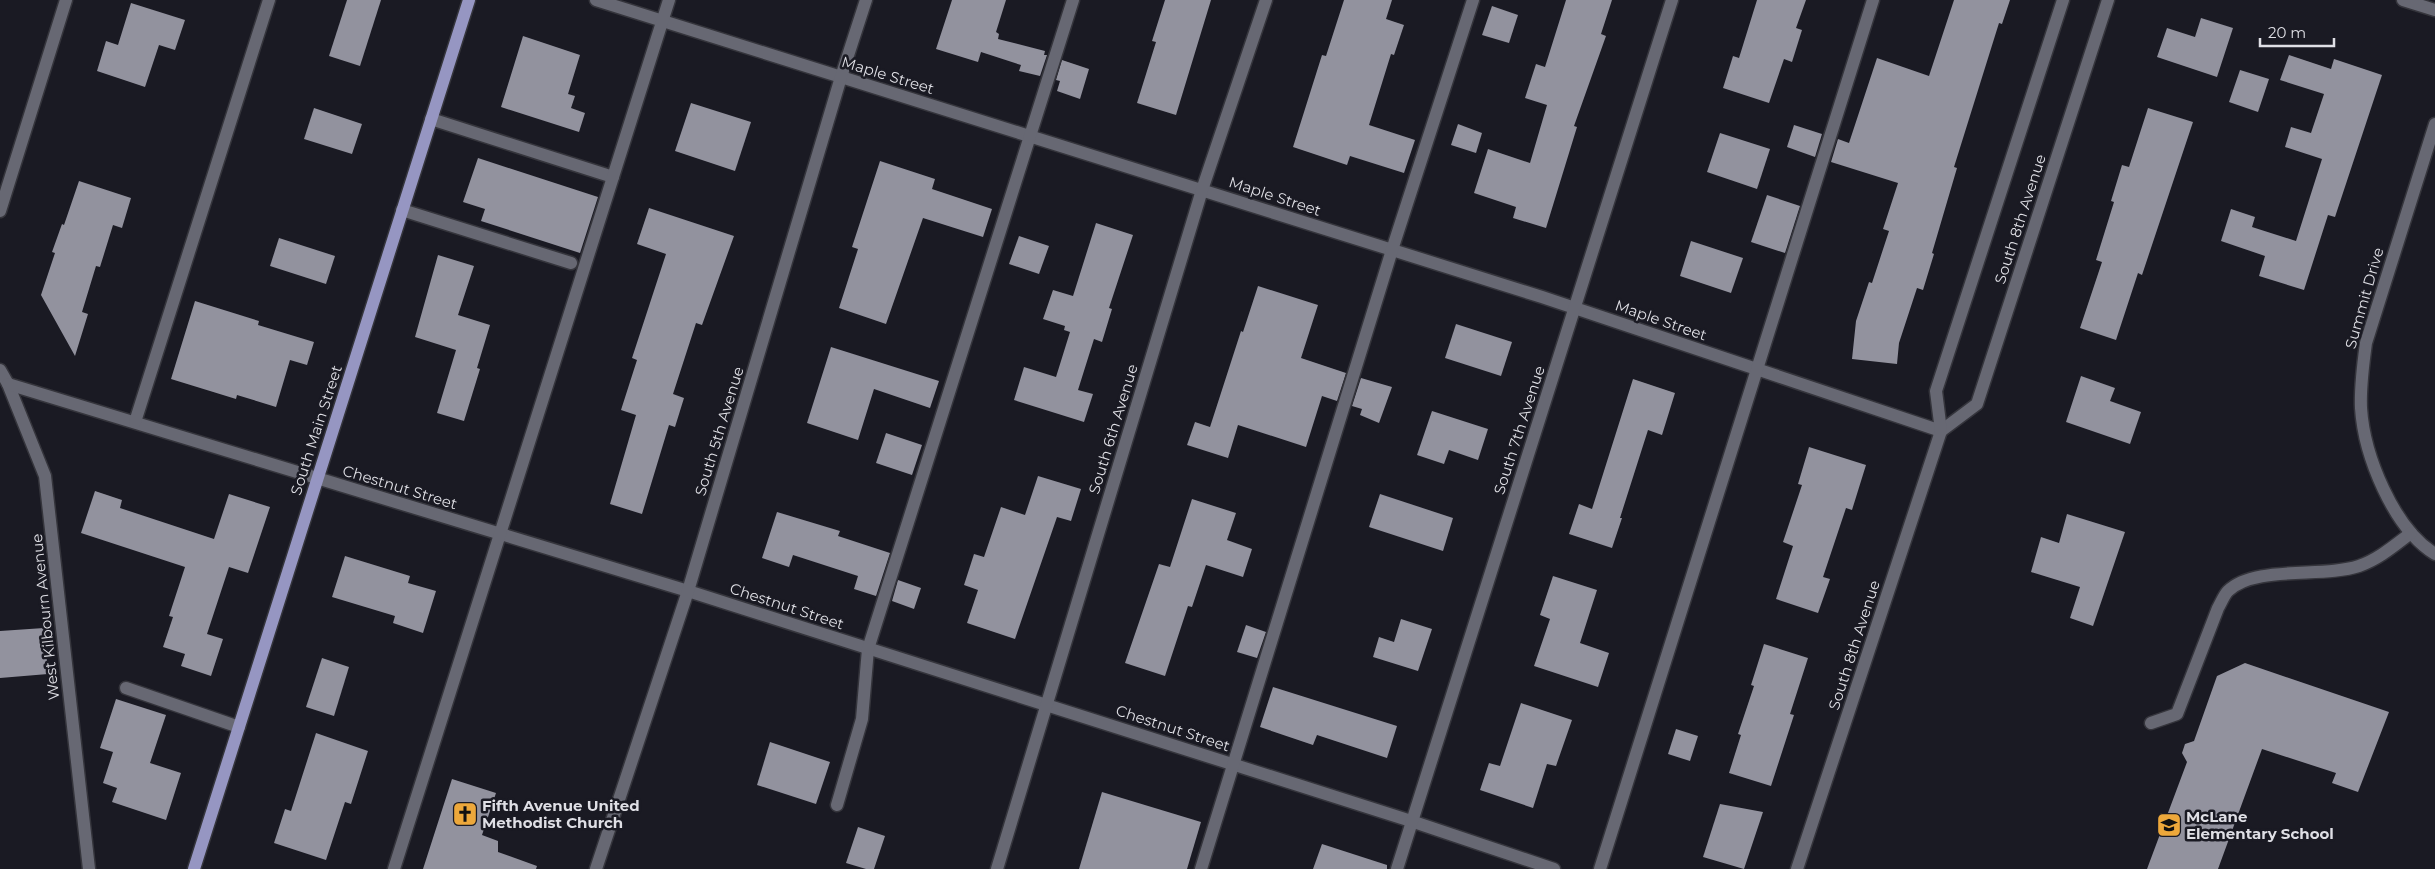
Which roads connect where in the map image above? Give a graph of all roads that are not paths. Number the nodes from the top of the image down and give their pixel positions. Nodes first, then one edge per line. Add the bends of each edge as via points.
1 (66, 0) edge
2 (269, 0) edge
3 (469, 0) edge
4 (596, 0) edge
5 (669, 0) edge
6 (866, 0) edge
7 (1072, 0) edge
8 (1266, 0) edge
9 (1472, 0) edge
10 (1672, 0) edge
11 (1873, 0) edge
12 (2063, 0) edge
13 (2108, 0) edge
14 (2403, 0) edge
15 (2435, 10) edge
16 (663, 21) junction
17 (841, 77) junction
18 (431, 119) junction
19 (2435, 124) edge
20 (1031, 137) junction
21 (613, 177) junction
22 (1202, 190) junction
23 (402, 210) junction
24 (0, 211) edge
25 (1392, 250) junction
26 (571, 263) dead end
27 (1575, 308) junction
28 (1757, 369) junction
29 (0, 370) edge
30 (8, 384) junction
31 (134, 422) junction
32 (1941, 431) junction
33 (317, 479) junction
34 (2411, 533) junction
35 (500, 534) junction
36 (2435, 554) edge
37 (688, 591) junction
38 (868, 649) junction
39 (126, 688) dead end
40 (1047, 706) junction
41 (2151, 723) dead end
42 (239, 727) junction
43 (1234, 765) junction
44 (837, 805) dead end
45 (1411, 821) junction
46 (89, 869) edge
47 (194, 869) edge
48 (394, 869) edge
49 (596, 869) edge
50 (997, 869) edge
51 (1201, 869) edge
52 (1396, 869) edge
53 (1554, 869) edge
54 (1600, 869) edge
55 (1797, 869) edge

1 - 24 street
2 - 31 street
3 - 18 main road, South Main Street
4 - 16 street, Maple Street
5 - 16 street
6 - 17 street, South 5th Avenue
7 - 20 street
8 - 22 street, South 6th Avenue
9 - 25 street
10 - 27 street, South 7th Avenue
11 - 28 street
12 - 32 street, South 8th Avenue via 1936,391
13 - 32 street, South 8th Avenue via 1977,404
14 - 15 street
16 - 17 street, Maple Street
16 - 21 street
17 - 20 street, Maple Street
17 - 37 street, South 5th Avenue
18 - 21 street
18 - 23 main road, South Main Street
19 - 34 street, Summit Drive via 2366,343 2361,376 2361,409 2368,450 2396,514
20 - 22 street, Maple Street
20 - 38 street
21 - 35 street
22 - 25 street, Maple Street
22 - 40 street, South 6th Avenue
23 - 26 street
23 - 33 main road, South Main Street
25 - 27 street, Maple Street
25 - 43 street
27 - 28 street, Maple Street
27 - 45 street, South 7th Avenue
28 - 32 street, Maple Street
28 - 54 street
29 - 30 street, West Kilbourn Avenue
30 - 31 street, Chestnut Street
30 - 46 street, West Kilbourn Avenue via 45,476
31 - 33 street, Chestnut Street
32 - 55 street, South 8th Avenue
33 - 35 street, Chestnut Street
33 - 42 main road, South Main Street
34 - 36 street, Summit Drive
34 - 41 street via 2359,566 2244,580 2227,591 2177,714
35 - 37 street, Chestnut Street
35 - 48 street
37 - 38 street, Chestnut Street
37 - 49 street, South 5th Avenue
38 - 40 street, Chestnut Street
38 - 44 street via 862,719
39 - 42 street
40 - 43 street, Chestnut Street
40 - 50 street, South 6th Avenue
42 - 47 main road, South Main Street
43 - 45 street, Chestnut Street
43 - 51 street
45 - 52 street, South 7th Avenue
45 - 53 street, Chestnut Street

